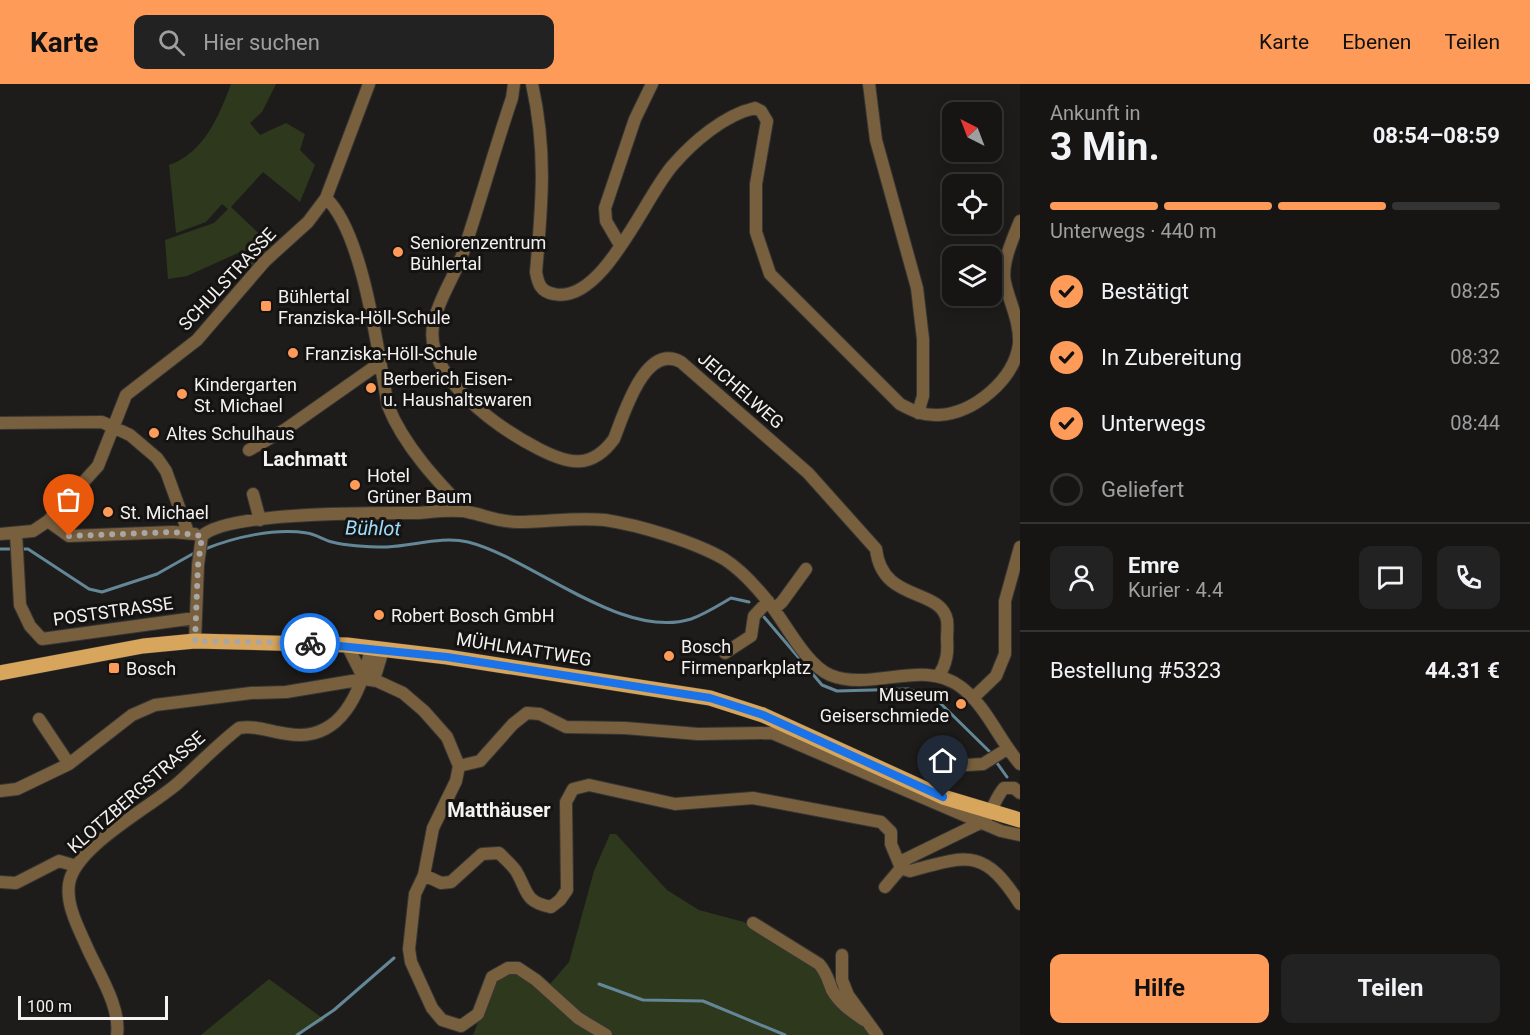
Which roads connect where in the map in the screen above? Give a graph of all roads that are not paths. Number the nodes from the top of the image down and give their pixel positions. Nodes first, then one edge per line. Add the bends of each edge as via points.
1 (369, 84) edge
2 (514, 84) edge
3 (532, 84) edge
4 (652, 84) edge
5 (869, 84) edge
6 (326, 198) junction
7 (1020, 221) edge
8 (620, 245) junction
9 (380, 363) junction
10 (918, 414) junction
11 (0, 423) edge
12 (113, 426) junction
13 (249, 450) dead end
14 (253, 494) dead end
15 (467, 512) junction
16 (260, 520) junction
17 (48, 521) junction
18 (188, 532) junction
19 (0, 534) edge
20 (16, 537) junction
21 (201, 540) junction
22 (1020, 547) edge
23 (806, 569) dead end
24 (764, 609) junction
25 (195, 618) junction
26 (195, 641) junction
27 (347, 645) junction
28 (377, 649) junction
29 (725, 652) dead end
30 (0, 674) edge
31 (939, 675) junction
32 (364, 680) junction
33 (973, 698) junction
34 (39, 719) dead end
35 (1007, 749) junction
36 (69, 764) junction
37 (1020, 764) edge
38 (459, 766) junction
39 (950, 766) dead end
40 (0, 791) edge
41 (1020, 793) edge
42 (988, 817) junction
43 (1020, 820) edge
44 (1020, 835) edge
45 (76, 866) junction
46 (901, 868) junction
47 (423, 875) junction
48 (0, 882) edge
49 (885, 888) dead end
50 (1020, 904) edge
51 (753, 922) dead end
52 (842, 955) dead end
53 (864, 1020) junction
54 (117, 1035) edge
55 (606, 1035) edge
56 (877, 1035) edge

1 - 6 street, SCHULSTRASSE
2 - 31 street, JEICHELWEG via 463,254 434,321 432,339 438,363 464,394 508,430 547,453 577,462 588,461 608,448 643,375 656,361 672,357 681,362 808,473 876,549 877,561 894,584 942,610 947,619 947,657
3 - 8 street via 543,156 537,282 550,294 574,294 589,285
4 - 8 street via 635,119 605,208 606,221
5 - 10 street via 876,140 913,266 923,339 923,396
6 - 9 street via 335,206 359,267
6 - 12 street, SCHULSTRASSE via 197,340 126,395
7 - 10 street via 1005,272 1019,328 1019,345 1010,369 998,385 966,408 938,416
8 - 10 street via 672,166 709,131 749,110 761,111 767,121 756,184 756,232 770,274 900,404
9 - 13 street
9 - 15 street via 394,422 445,490
11 - 12 street via 102,422
12 - 17 street, SCHULSTRASSE via 98,466
12 - 18 street via 139,441 166,471
14 - 16 street
15 - 16 street
15 - 24 street via 517,522 592,519 637,527 681,541 726,561
16 - 21 street via 217,527
17 - 18 street via 69,536
17 - 20 street
18 - 21 street
19 - 20 street
20 - 25 street, POSTSTRASSE via 20,606 42,639
21 - 25 street
22 - 33 street via 1005,601 1005,654 996,676
23 - 24 street via 782,602
24 - 29 street via 752,636
24 - 31 street via 817,666 830,674 847,679
25 - 26 street
26 - 27 main road, MÜHLMATTWEG
26 - 30 main road, MÜHLMATTWEG via 143,646
27 - 28 main road, MÜHLMATTWEG
27 - 32 street
28 - 32 street, KLOTZBERGSTRASSE via 376,673
28 - 42 main road, MÜHLMATTWEG via 710,698 763,715
31 - 33 street
32 - 36 street via 155,705 132,715
32 - 38 street via 377,681 403,693 424,711 447,737
32 - 45 street, KLOTZBERGSTRASSE via 343,716 327,729 289,735 253,726 239,728
33 - 35 street
34 - 36 street
35 - 37 street
35 - 39 street via 982,764
36 - 40 street via 17,789
38 - 42 street via 480,761 527,713 540,714 566,727 699,734 772,733 914,795
38 - 47 street via 456,781 433,828
41 - 42 street via 1005,788
42 - 43 main road, MÜHLMATTWEG
42 - 44 street via 1001,831
42 - 46 street via 904,860
45 - 48 street via 59,861 16,883
45 - 54 street, KLOTZBERGSTRASSE via 69,883 69,900 117,1016
46 - 47 street via 891,832 881,822 753,798 675,804 589,785 573,789 566,802 567,890 551,907 538,904 526,894 515,870 500,853 482,854 451,882 441,883
46 - 49 street
46 - 50 street via 910,871 967,857 1005,881
47 - 55 street via 415,894 409,949 415,973 442,1020 461,1026 478,1014 492,977 508,968 518,968
51 - 53 street via 819,964 840,1003
52 - 53 street via 842,980
53 - 56 street

